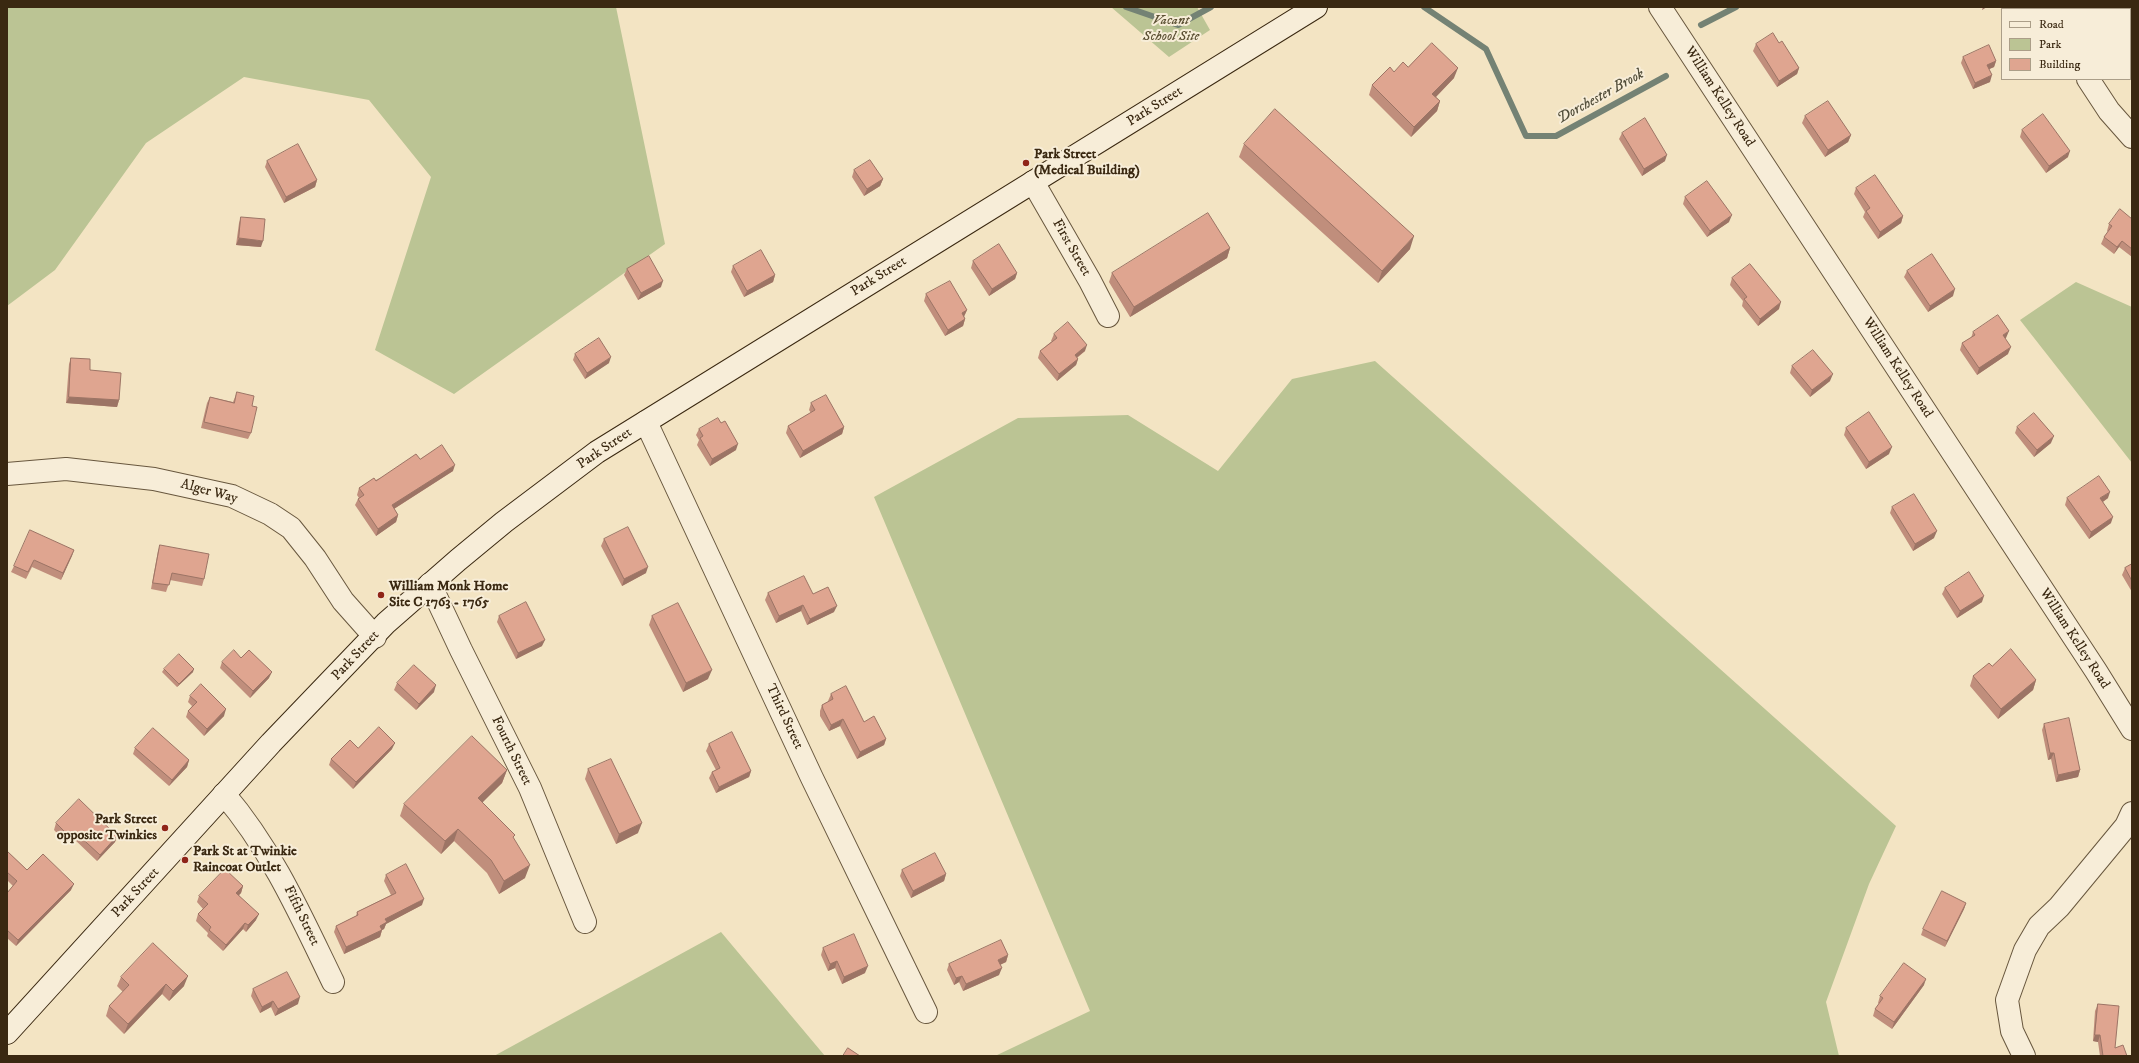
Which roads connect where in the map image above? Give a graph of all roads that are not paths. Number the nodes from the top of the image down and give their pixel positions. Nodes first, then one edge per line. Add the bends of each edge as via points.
1 (1316, 7) edge
2 (1660, 7) edge
3 (2089, 80) edge
4 (2132, 138) edge
5 (1033, 182) junction
6 (1108, 316) dead end
7 (646, 422) junction
8 (7, 474) edge
9 (430, 584) junction
10 (375, 637) junction
11 (2132, 729) edge
12 (224, 794) junction
13 (2132, 812) edge
14 (585, 922) dead end
15 (333, 982) dead end
16 (926, 1012) dead end
17 (7, 1033) edge
18 (2024, 1056) edge

1 - 5 street, Park Street
2 - 11 street, William Kelley Road
3 - 4 street via 2109,111
5 - 6 street, First Street
5 - 7 street, Park Street
7 - 9 street, Park Street via 597,452 504,522
7 - 16 street, Third Street via 812,778
8 - 10 street, Alger Way via 66,469 154,479 232,496 270,514 291,528 343,601
9 - 10 street, Park Street via 386,623
9 - 14 street, Fourth Street via 460,650 530,788
10 - 12 street, Park Street
12 - 15 street, Fifth Street via 246,819 285,883
12 - 17 street, Park Street
13 - 18 street via 2126,826 2059,907 2039,926 2025,950 2007,1000 2012,1032

